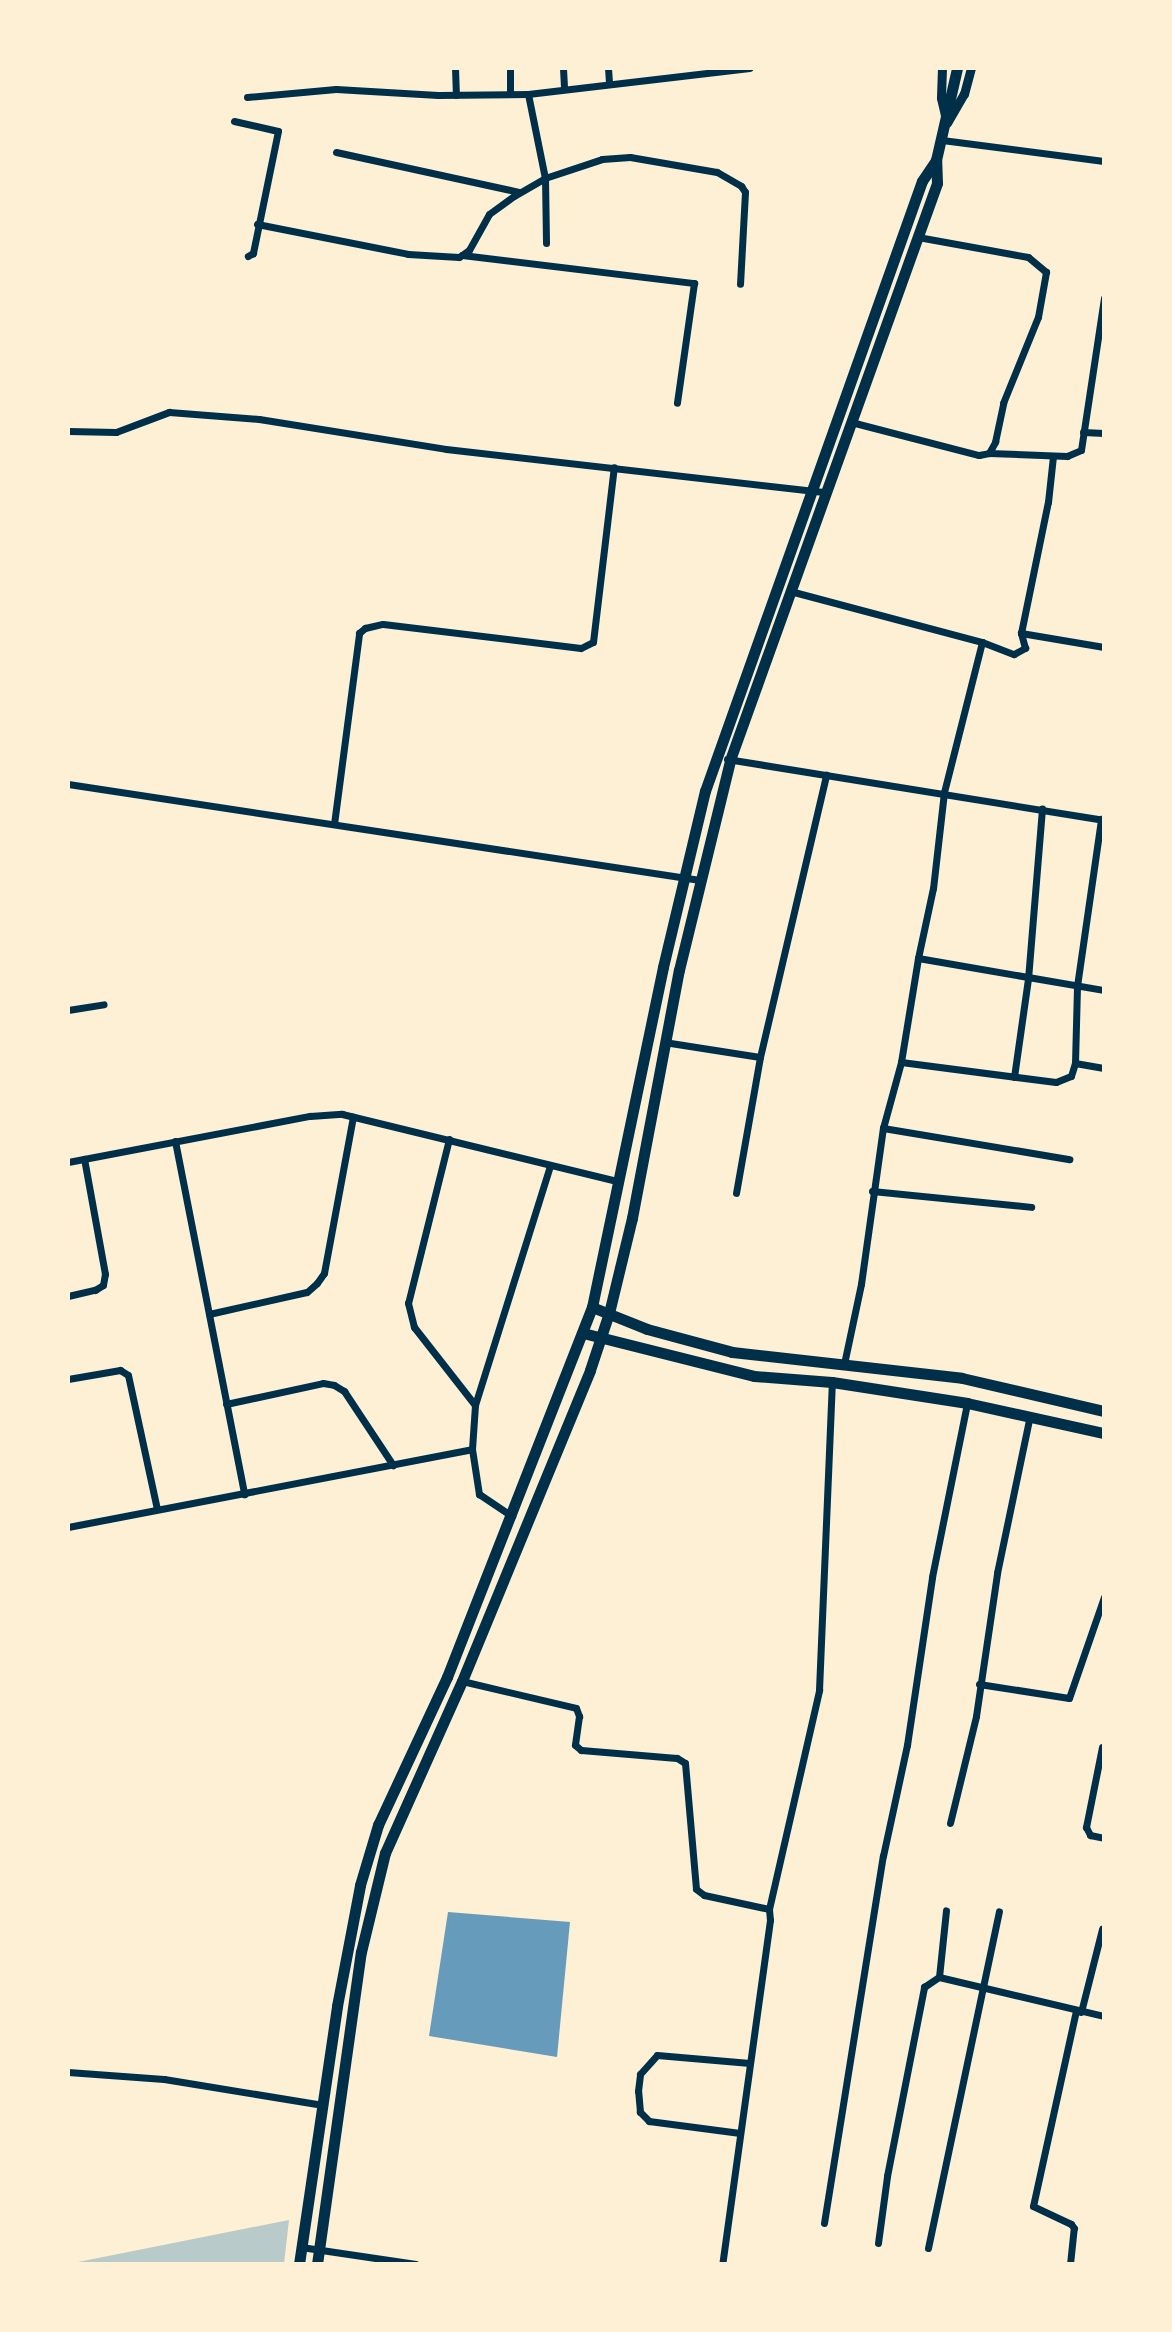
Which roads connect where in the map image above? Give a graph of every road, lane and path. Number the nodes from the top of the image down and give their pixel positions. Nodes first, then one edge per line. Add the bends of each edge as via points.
1 (455, 68) edge
2 (510, 68) edge
3 (563, 68) edge
4 (608, 68) edge
5 (749, 68) edge
6 (942, 68) edge
7 (957, 68) edge
8 (971, 68) edge
9 (609, 84) junction
10 (564, 89) junction
11 (510, 94) junction
12 (528, 94) junction
13 (456, 95) junction
14 (247, 97) dead end
15 (234, 121) dead end
16 (947, 123) junction
17 (942, 140) junction
18 (336, 152) dead end
19 (936, 160) junction
20 (1104, 161) edge
21 (545, 178) junction
22 (520, 192) junction
23 (257, 224) junction
24 (918, 237) junction
25 (546, 243) dead end
26 (462, 255) junction
27 (248, 256) dead end
28 (740, 284) dead end
29 (1104, 298) edge
30 (677, 403) dead end
31 (851, 422) junction
32 (68, 431) edge
33 (1083, 432) junction
34 (1104, 433) edge
35 (989, 453) junction
36 (1053, 456) junction
37 (614, 467) junction
38 (814, 488) junction
39 (826, 492) junction
40 (790, 591) junction
41 (1021, 633) junction
42 (982, 642) junction
43 (1104, 647) edge
44 (716, 756) junction
45 (730, 760) junction
46 (826, 775) junction
47 (68, 784) edge
48 (944, 792) junction
49 (1042, 809) junction
50 (1103, 819) edge
51 (334, 824) junction
52 (684, 876) junction
53 (700, 880) junction
54 (918, 958) junction
55 (1028, 979) junction
56 (1077, 986) junction
57 (1104, 990) edge
58 (104, 1004) dead end
59 (68, 1010) edge
60 (664, 1042) junction
61 (760, 1057) junction
62 (901, 1062) junction
63 (1075, 1063) junction
64 (1104, 1068) edge
65 (1014, 1077) junction
66 (353, 1117) junction
67 (883, 1128) junction
68 (449, 1139) junction
69 (175, 1141) junction
70 (84, 1159) junction
71 (1069, 1159) dead end
72 (68, 1162) edge
73 (550, 1166) junction
74 (620, 1182) junction
75 (872, 1191) junction
76 (736, 1193) dead end
77 (1031, 1207) dead end
78 (68, 1296) edge
79 (592, 1307) junction
80 (609, 1313) junction
81 (209, 1314) junction
82 (647, 1329) junction
83 (583, 1333) junction
84 (601, 1337) junction
85 (638, 1347) junction
86 (844, 1364) junction
87 (68, 1379) edge
88 (832, 1382) junction
89 (967, 1403) junction
90 (226, 1404) junction
91 (475, 1405) junction
92 (1104, 1411) edge
93 (1030, 1415) junction
94 (1104, 1433) edge
95 (472, 1449) junction
96 (393, 1465) junction
97 (244, 1494) junction
98 (157, 1509) junction
99 (512, 1516) junction
100 (68, 1527) edge
101 (1104, 1597) edge
102 (462, 1681) junction
103 (979, 1684) junction
104 (1102, 1747) edge
105 (950, 1823) dead end
106 (1104, 1838) edge
107 (769, 1909) junction
108 (946, 1910) dead end
109 (999, 1911) dead end
110 (1102, 1929) edge
111 (939, 1977) junction
112 (984, 1989) junction
113 (1078, 2011) junction
114 (1104, 2016) edge
115 (750, 2063) junction
116 (68, 2072) edge
117 (323, 2105) junction
118 (740, 2133) junction
119 (824, 2223) dead end
120 (878, 2243) dead end
121 (301, 2247) junction
122 (928, 2248) dead end
123 (319, 2250) junction
124 (299, 2264) edge
125 (317, 2264) edge
126 (416, 2264) edge
127 (722, 2264) edge
128 (1070, 2264) edge

1 - 13 street
2 - 11 street
3 - 10 street
4 - 9 street
5 - 9 street
6 - 16 street
7 - 16 main road
8 - 16 street
9 - 10 street
10 - 12 street
11 - 12 street
11 - 13 street
12 - 21 street
13 - 14 street via 336,89
15 - 23 street via 278,131
16 - 17 main road
17 - 19 main road
17 - 20 street
18 - 22 street
19 - 24 main road via 937,183
19 - 38 main road via 922,181
21 - 22 street
21 - 25 street
21 - 28 street via 602,159 630,157 697,167 735,181 745,192
22 - 26 street via 489,214
23 - 26 street via 408,254
23 - 27 street via 253,253
24 - 31 main road
24 - 35 street via 1028,257 1046,272 1038,317
26 - 30 street via 694,283
29 - 33 street
31 - 35 street via 979,455
31 - 39 main road
32 - 37 street via 116,432 169,412 259,419 446,449
33 - 34 street
33 - 36 street via 1081,450
35 - 36 street
36 - 41 street
37 - 38 street
37 - 51 street via 593,642 581,648 383,624 359,633
38 - 39 street
38 - 44 main road
39 - 40 main road
40 - 42 street
40 - 45 main road
41 - 42 street via 1021,653
41 - 43 street
42 - 48 street
44 - 45 street
44 - 52 main road
45 - 46 street
45 - 53 main road
46 - 48 street
46 - 61 street
47 - 51 street
48 - 49 street
48 - 54 street
49 - 50 street
49 - 55 street
50 - 56 street
51 - 52 street
52 - 53 street
52 - 74 main road
53 - 60 main road
54 - 55 street
54 - 62 street
55 - 56 street
55 - 65 street
56 - 57 street
56 - 63 street
58 - 59 street
60 - 61 street
60 - 80 main road
61 - 76 street
62 - 65 street
62 - 67 street
63 - 64 street
63 - 65 street via 1065,1081
66 - 68 street
66 - 69 street via 310,1116
66 - 81 street via 324,1273 317,1283 307,1292
67 - 71 street
67 - 75 street
68 - 73 street
68 - 91 street via 408,1303 414,1327
69 - 70 street
69 - 81 street
70 - 72 street
70 - 78 street via 105,1274 103,1285 95,1290
73 - 74 street
73 - 91 street
74 - 79 main road
75 - 77 street
75 - 86 street
79 - 80 main road
79 - 83 main road
80 - 82 main road
80 - 84 main road
81 - 90 street
82 - 85 main road
82 - 86 main road via 732,1352
83 - 84 main road
83 - 99 main road
84 - 85 main road
84 - 102 main road
85 - 88 main road via 754,1376
86 - 92 main road via 962,1378
87 - 98 street via 120,1370 128,1375
88 - 89 main road
88 - 107 street via 819,1690
89 - 93 main road
89 - 119 street via 883,1856
90 - 96 street via 334,1385 344,1391
90 - 97 street
91 - 95 street
93 - 94 main road
93 - 103 street
95 - 96 street
95 - 99 street via 479,1494
96 - 97 street
97 - 98 street
98 - 100 street
99 - 117 main road via 447,1677 378,1825 349,1931
101 - 103 street via 1069,1698
102 - 107 street via 576,1708 575,1745 581,1750 685,1763 696,1889
102 - 123 main road via 385,1853 361,1952
103 - 105 street
104 - 106 street via 1086,1827 1090,1835
107 - 115 street
108 - 111 street
109 - 112 street
110 - 113 street
111 - 112 street
111 - 120 street via 924,1987
112 - 113 street
112 - 122 street
113 - 114 street
113 - 128 street via 1033,2206 1037,2214 1066,2220 1074,2228
115 - 118 street
115 - 118 street via 657,2055 646,2064 639,2082 638,2107 649,2121
116 - 117 street via 164,2079
117 - 121 main road
118 - 127 street
121 - 123 street
121 - 124 main road
123 - 125 main road
123 - 126 street

